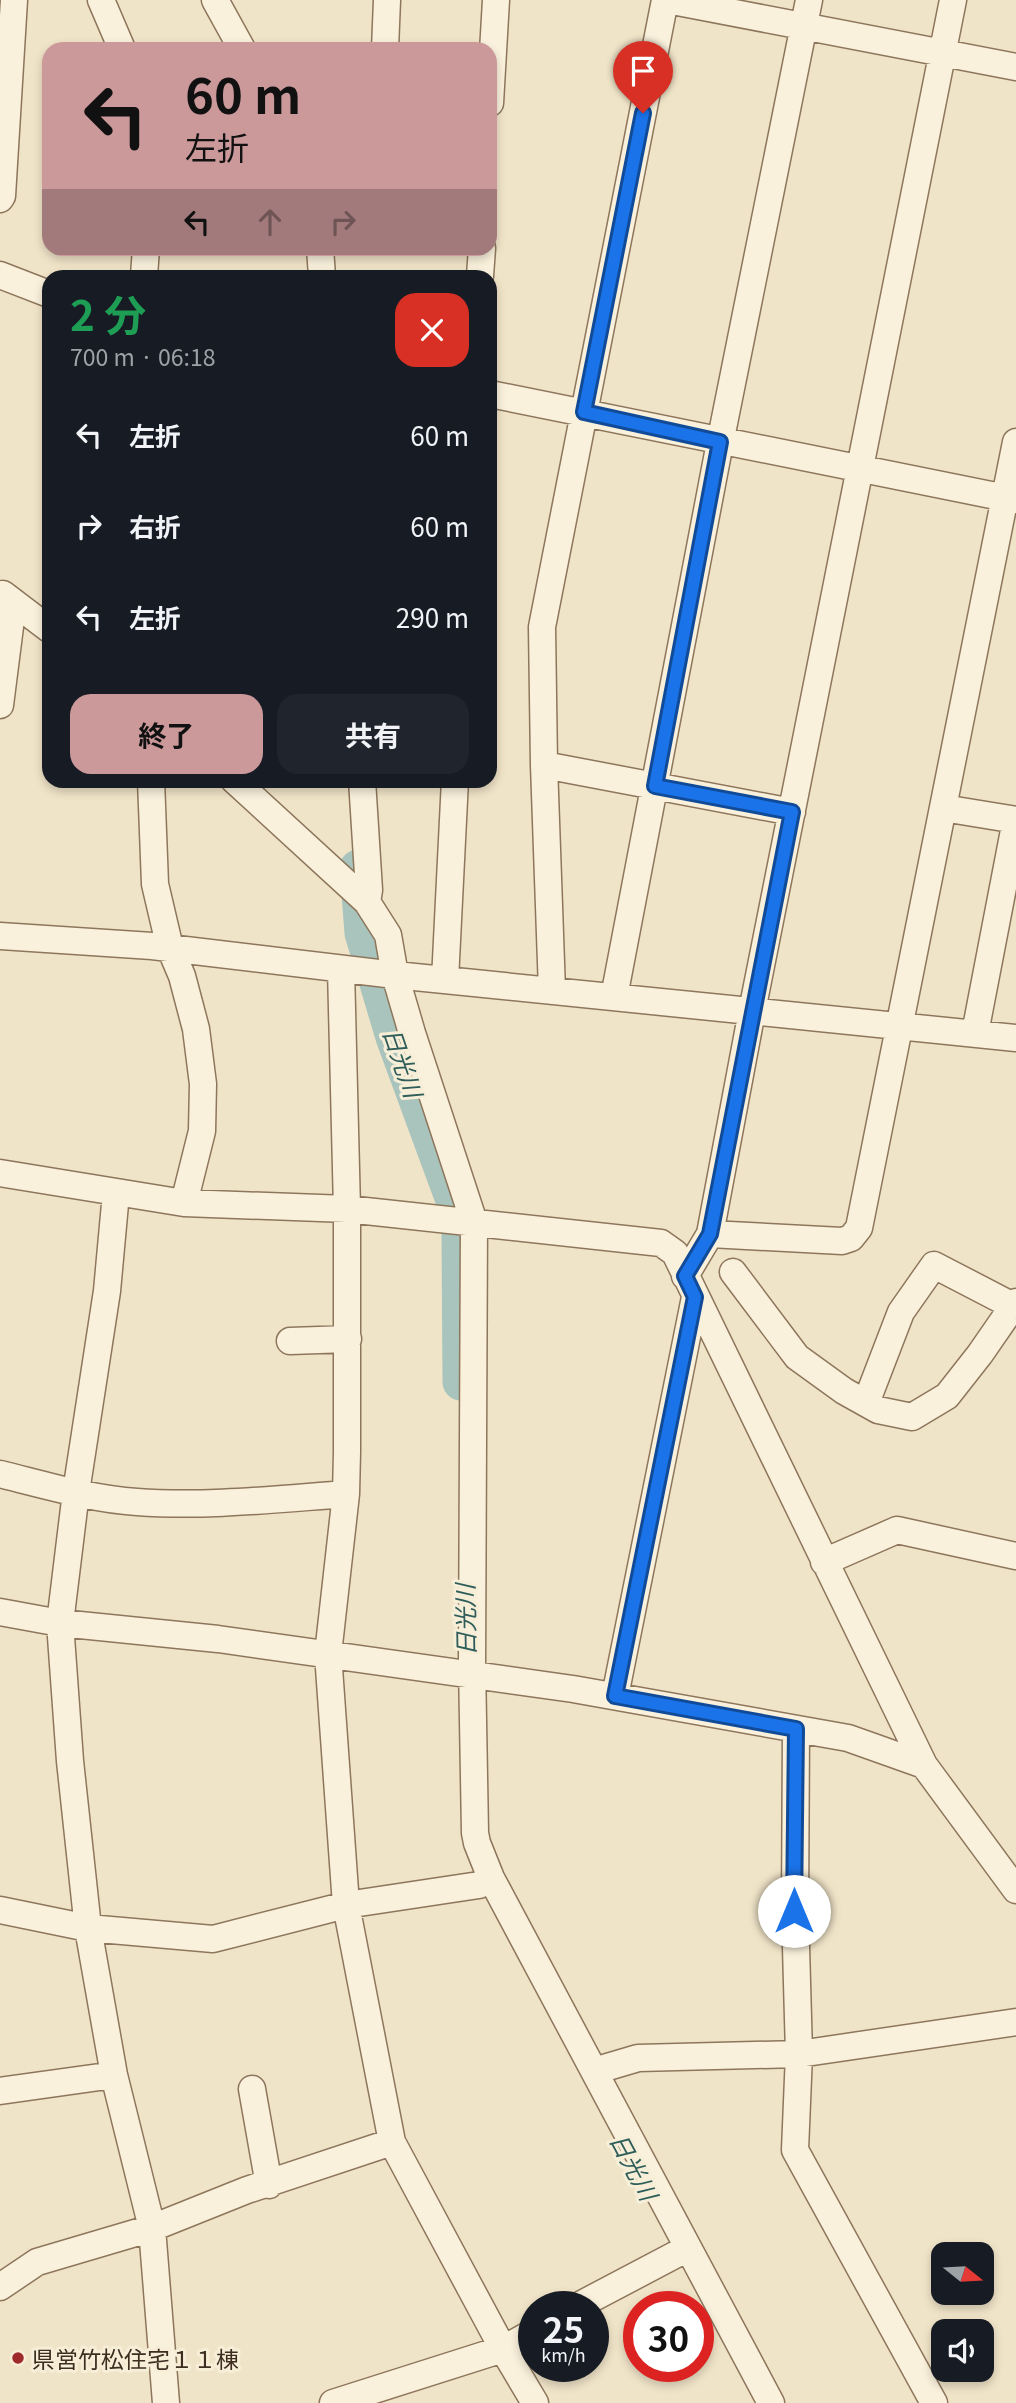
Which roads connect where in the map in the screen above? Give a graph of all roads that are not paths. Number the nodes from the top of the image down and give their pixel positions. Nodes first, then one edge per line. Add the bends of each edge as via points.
1 (14, 0) edge
2 (101, 0) edge
3 (215, 0) edge
4 (387, 0) edge
5 (496, 0) edge
6 (666, 0) edge
7 (953, 0) edge
8 (806, 13) edge
9 (119, 42) edge
10 (238, 42) edge
11 (385, 42) edge
12 (494, 42) edge
13 (942, 53) junction
14 (1016, 66) edge
15 (0, 199) edge
16 (0, 275) edge
17 (42, 291) edge
18 (497, 395) edge
19 (584, 412) junction
20 (720, 442) junction
21 (1016, 442) edge
22 (860, 469) junction
23 (1010, 499) edge
24 (4, 599) edge
25 (42, 624) edge
26 (0, 705) edge
27 (544, 765) junction
28 (655, 786) junction
29 (151, 788) edge
30 (243, 788) edge
31 (363, 788) edge
32 (455, 788) edge
33 (943, 808) junction
34 (792, 812) junction
35 (362, 898) junction
36 (0, 936) edge
37 (170, 948) junction
38 (341, 969) junction
39 (383, 974) junction
40 (445, 980) junction
41 (552, 991) junction
42 (614, 997) junction
43 (752, 1011) junction
44 (900, 1026) junction
45 (975, 1033) junction
46 (1016, 1038) edge
47 (0, 1173) edge
48 (116, 1193) junction
49 (184, 1203) junction
50 (347, 1209) junction
51 (464, 1221) junction
52 (710, 1234) junction
53 (733, 1272) dead end
54 (690, 1287) junction
55 (1015, 1304) edge
56 (348, 1339) junction
57 (290, 1341) dead end
58 (866, 1403) junction
59 (0, 1474) edge
60 (76, 1492) junction
61 (346, 1494) junction
62 (1016, 1556) edge
63 (824, 1562) junction
64 (0, 1612) edge
65 (60, 1623) junction
66 (328, 1654) junction
67 (467, 1673) junction
68 (615, 1696) junction
69 (796, 1729) junction
70 (924, 1765) junction
71 (486, 1881) junction
72 (1016, 1890) edge
73 (345, 1905) junction
74 (0, 1910) edge
75 (88, 1928) junction
76 (1016, 2022) edge
77 (799, 2054) junction
78 (594, 2070) junction
79 (114, 2075) junction
80 (252, 2089) dead end
81 (0, 2091) edge
82 (392, 2142) junction
83 (269, 2185) junction
84 (152, 2228) junction
85 (682, 2251) junction
86 (0, 2287) edge
87 (606, 2291) edge
88 (518, 2341) edge
89 (503, 2349) junction
90 (166, 2403) edge
91 (332, 2403) edge
92 (535, 2403) edge
93 (771, 2403) edge
94 (934, 2403) edge

1 - 15 street
2 - 9 street
3 - 10 street
4 - 11 street
5 - 12 street
6 - 8 street
6 - 19 street
7 - 13 street
8 - 13 street
8 - 20 street
13 - 14 street
13 - 22 street
16 - 17 street
18 - 19 street
19 - 20 street
19 - 27 street via 542,627
20 - 22 street
20 - 28 street
21 - 23 street
22 - 23 street
22 - 34 street
23 - 33 street
24 - 25 street
24 - 26 street
27 - 28 street
27 - 41 street
28 - 34 street
28 - 42 street
29 - 37 street via 155,884
30 - 35 street
31 - 35 street via 369,890
32 - 40 street
33 - 44 street
33 - 45 street via 1016,820
34 - 43 street
35 - 39 street via 388,935
36 - 37 street
37 - 38 street
37 - 49 street via 196,1029 203,1084 202,1131
38 - 39 street
38 - 50 street
39 - 40 street
39 - 51 street
40 - 41 street
41 - 42 street
42 - 43 street
43 - 44 street
43 - 52 street
44 - 45 street
44 - 52 street via 859,1228 851,1238
45 - 46 street
47 - 48 street
48 - 49 street
48 - 60 street via 107,1291
49 - 50 street
50 - 51 street
50 - 56 street
51 - 54 street via 661,1243 675,1253
51 - 67 street
52 - 54 street
53 - 58 street via 797,1357
54 - 63 street
54 - 68 street
55 - 58 street via 947,1396 912,1417
55 - 58 street via 934,1265 901,1312
56 - 57 street
56 - 61 street
59 - 60 street
60 - 61 street via 136,1502 234,1502
60 - 65 street
61 - 66 street
62 - 63 street via 897,1530
63 - 70 street
64 - 65 street
65 - 66 street
65 - 75 street
66 - 67 street
66 - 73 street
67 - 68 street
67 - 71 street via 475,1833
68 - 69 street
69 - 70 street via 848,1738
69 - 77 street via 794,1911
70 - 72 street
71 - 73 street
71 - 78 street
73 - 75 street via 213,1939
73 - 82 street
74 - 75 street
75 - 79 street
76 - 77 street
77 - 78 street via 638,2058
77 - 94 street via 795,2150
78 - 85 street
79 - 81 street
79 - 84 street
80 - 83 street
82 - 83 street
82 - 89 street
83 - 84 street
84 - 86 street via 37,2262
84 - 90 street
85 - 87 street
85 - 93 street
88 - 89 street
89 - 91 street
89 - 92 street

